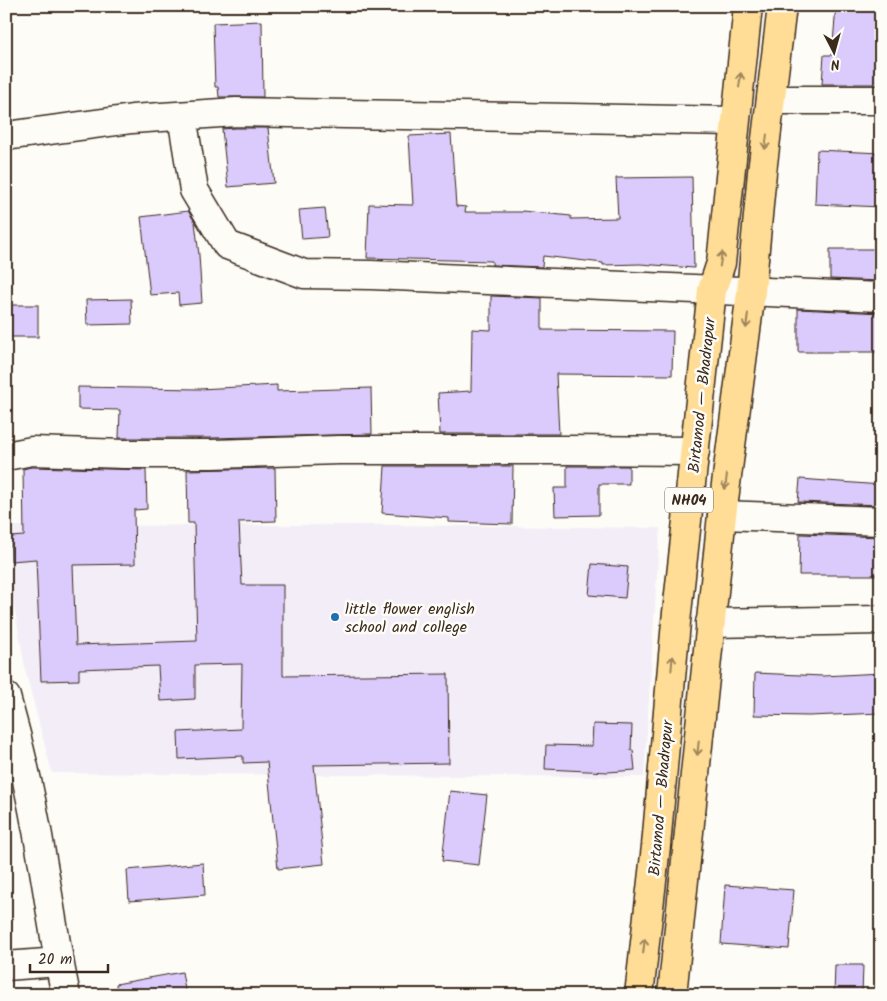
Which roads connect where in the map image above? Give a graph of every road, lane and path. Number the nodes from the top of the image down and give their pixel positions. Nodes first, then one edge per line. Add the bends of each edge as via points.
1 (748, 6) edge
2 (782, 6) edge
3 (771, 100) junction
4 (881, 100) edge
5 (182, 116) junction
6 (735, 121) junction
7 (6, 136) edge
8 (712, 290) junction
9 (750, 292) junction
10 (881, 297) edge
11 (694, 451) junction
12 (6, 456) edge
13 (722, 515) junction
14 (881, 521) edge
15 (881, 620) edge
16 (710, 623) junction
17 (6, 697) edge
18 (669, 699) junction
19 (702, 706) junction
20 (17, 785) edge
21 (59, 962) junction
22 (6, 966) edge
23 (66, 995) edge
24 (639, 995) edge
25 (672, 995) edge

6 -> 1 main road, Birtamod — Bhadrapur / NH04
2 - 3 main road, Birtamod — Bhadrapur / NH04
3 - 4 street
3 -> 9 main road, Birtamod — Bhadrapur / NH04
5 - 6 street via 236,112
5 - 7 street via 132,119
5 - 8 street via 194,190 227,245 304,274
8 -> 6 main road, Birtamod — Bhadrapur / NH04 via 721,263
8 - 9 street
8 - 11 main road, Birtamod — Bhadrapur / NH04
9 - 10 street
9 -> 13 main road, Birtamod — Bhadrapur / NH04
11 - 12 street via 339,450 124,454 32,451
18 -> 11 main road, Birtamod — Bhadrapur / NH04
13 - 14 street
13 - 16 main road, Birtamod — Bhadrapur / NH04
15 - 16 street
16 - 19 main road, Birtamod — Bhadrapur / NH04
17 - 20 street
18 - 19 main road
24 -> 18 main road, Birtamod — Bhadrapur / NH04
19 -> 25 main road, Birtamod — Bhadrapur / NH04
20 - 21 street via 42,858
21 - 22 street
21 - 23 street

